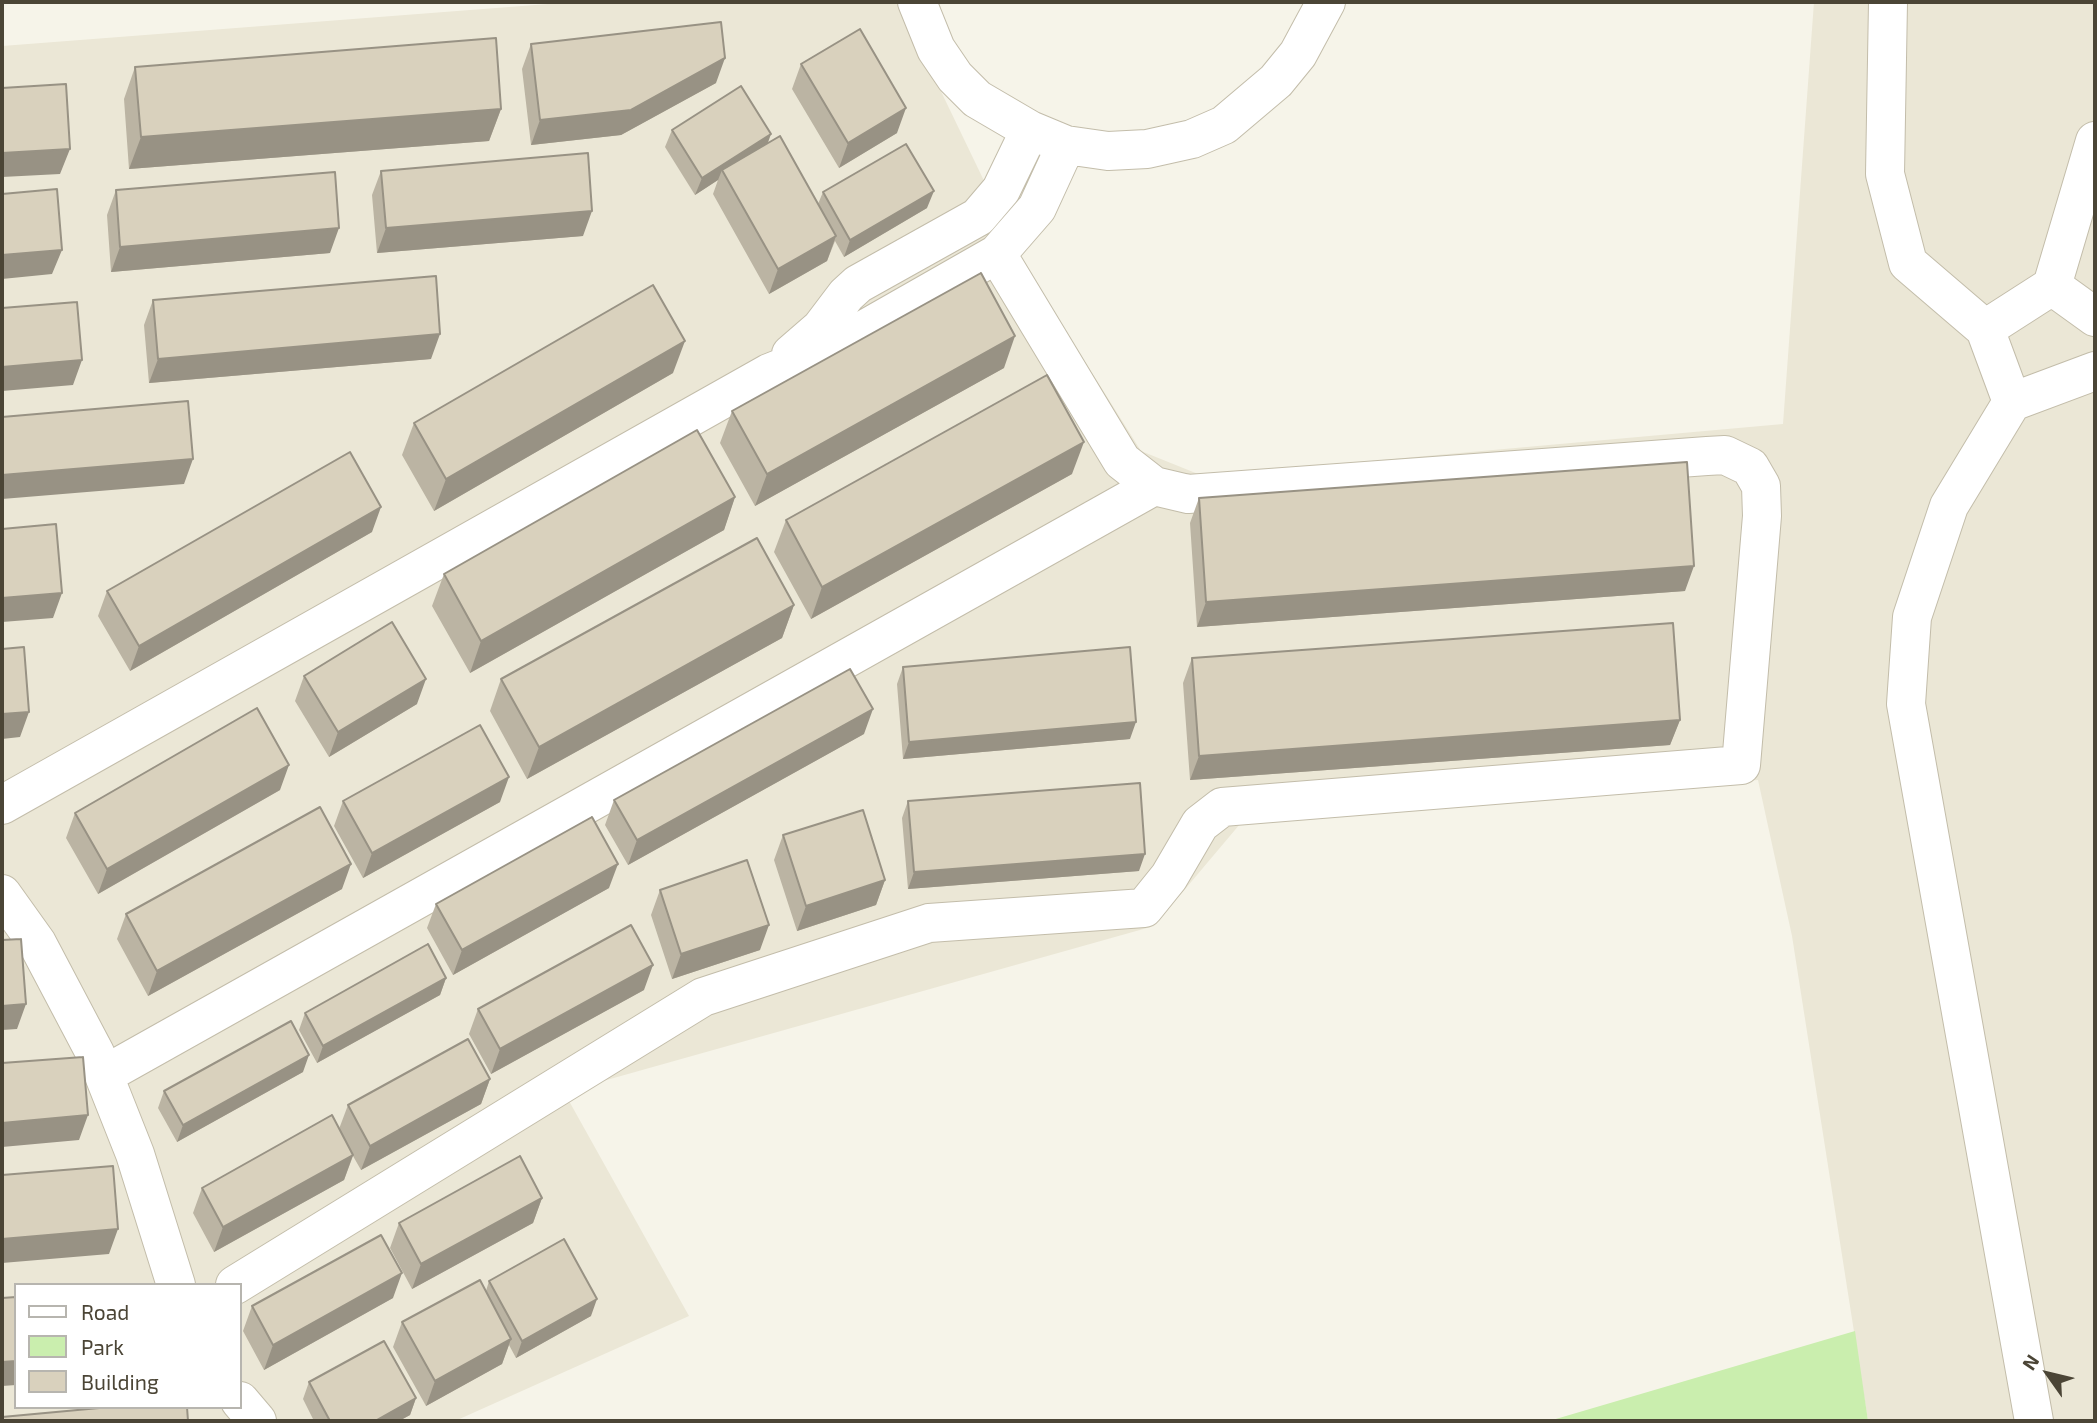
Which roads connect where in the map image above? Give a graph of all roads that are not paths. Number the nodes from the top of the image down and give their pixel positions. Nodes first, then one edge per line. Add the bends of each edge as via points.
1 (917, 2) edge
2 (1326, 2) edge
3 (1888, 2) edge
4 (1030, 131) junction
5 (2095, 141) edge
6 (1066, 145) junction
7 (997, 254) junction
8 (2052, 286) junction
9 (2095, 317) edge
10 (1985, 328) junction
11 (2095, 371) edge
12 (769, 373) junction
13 (2012, 402) junction
14 (1154, 486) junction
15 (2, 805) edge
16 (2, 894) edge
17 (104, 1075) junction
18 (175, 1283) edge
19 (238, 1283) edge
20 (242, 1403) edge
21 (257, 1421) edge
22 (2034, 1421) edge

1 - 4 street via 936,49 955,76 977,99
2 - 6 street via 1298,54 1276,81 1224,125 1192,139 1147,149 1108,151
3 - 10 street via 1885,174 1908,263
4 - 6 street
4 - 12 street via 1001,190 978,217 858,284 821,328
5 - 8 street
6 - 7 street via 1037,208
7 - 12 street via 832,348
7 - 14 street via 1122,461
8 - 9 street
8 - 10 street
10 - 13 street
11 - 13 street
12 - 15 street
13 - 22 street via 1949,506 1912,617 1906,704
14 - 17 street
14 - 19 street via 1188,494 1707,456 1741,462 1750,467 1761,486 1762,516 1741,765 1222,807 1200,824 1169,877 1144,908 929,923 703,997
16 - 17 street via 37,943
17 - 18 street via 135,1154
20 - 21 street

